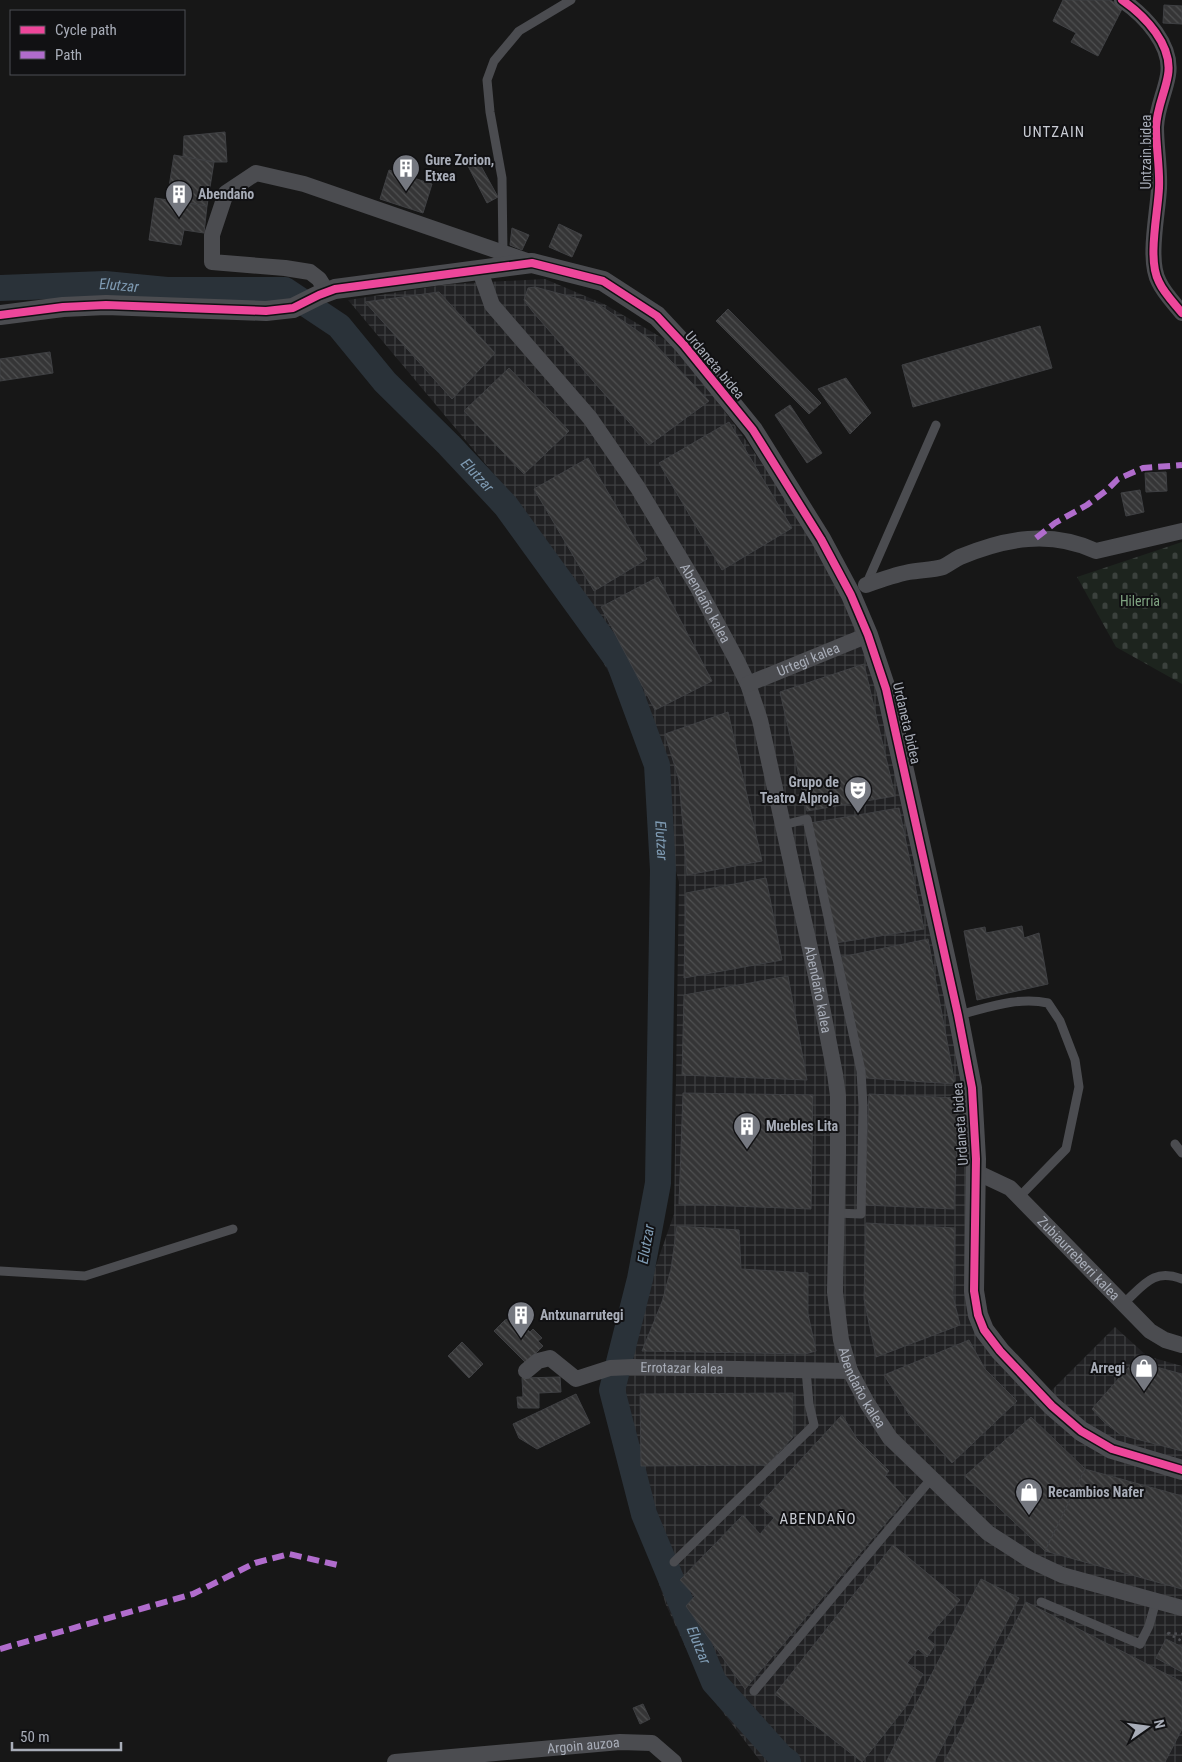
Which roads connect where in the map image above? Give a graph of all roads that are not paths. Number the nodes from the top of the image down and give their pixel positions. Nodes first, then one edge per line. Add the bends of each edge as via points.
1 (571, 0) edge
2 (1122, 0) edge
3 (503, 253) junction
4 (532, 263) junction
5 (480, 271) junction
6 (323, 293) junction
7 (1182, 313) edge
8 (0, 315) edge
9 (936, 425) dead end
10 (1182, 531) edge
11 (858, 590) junction
12 (868, 635) junction
13 (748, 684) junction
14 (783, 825) junction
15 (958, 1015) junction
16 (1175, 1144) dead end
17 (1182, 1153) edge
18 (976, 1172) junction
19 (1019, 1198) junction
20 (836, 1213) junction
21 (234, 1230) dead end
22 (0, 1271) edge
23 (1182, 1279) edge
24 (1124, 1303) junction
25 (1182, 1345) edge
26 (806, 1370) junction
27 (526, 1371) dead end
28 (850, 1371) junction
29 (1182, 1470) edge
30 (931, 1479) junction
31 (674, 1562) dead end
32 (1041, 1602) dead end
33 (1156, 1602) junction
34 (1182, 1608) edge
35 (754, 1691) dead end
36 (396, 1762) edge
37 (674, 1762) edge

1 - 3 lane via 519,31 494,61 487,80 502,178
2 - 7 street, Untzain bidea via 1153,29 1164,47 1168,63 1156,128 1160,186 1153,265 1158,282
3 - 4 street
3 - 6 street via 304,184 256,173 226,193 212,235 212,262 310,272 319,279
4 - 5 street, Urdaneta bidea
4 - 11 street, Urdaneta bidea via 603,282 657,316 753,430 821,539
5 - 6 street, Urdaneta bidea via 390,281
5 - 13 street, Abendaño kalea via 492,305 590,418 638,488 698,588
6 - 8 street, Urdaneta bidea via 292,308 266,311 106,305
9 - 11 lane
10 - 11 street via 1096,551 1056,539 1023,540 979,550 943,567 890,576
11 - 12 street, Urdaneta bidea
12 - 13 street, Urtegi kalea
12 - 15 street, Urdaneta bidea via 886,688
13 - 14 street, Abendaño kalea via 760,720
14 - 20 street, Abendaño kalea via 835,1074 838,1115
14 - 20 lane via 807,819 861,1071 864,1106 861,1214
15 - 18 street, Urdaneta bidea via 972,1088
15 - 19 lane via 1022,1000 1048,1003 1060,1021 1075,1060 1080,1087 1066,1149
16 - 17 lane
18 - 19 street, Zubiaurreberri kalea via 1010,1188
18 - 29 street, Urdaneta bidea via 974,1291 984,1330 1052,1406 1081,1431 1112,1449
19 - 24 street, Zubiaurreberri kalea
20 - 28 street, Abendaño kalea via 835,1292 841,1340
21 - 22 lane via 85,1276
23 - 24 lane via 1158,1275
24 - 25 street, Zubiaurreberri kalea via 1150,1331
26 - 27 street, Errotazar kalea via 633,1367 610,1368 576,1379 550,1358 538,1361
26 - 28 street, Errotazar kalea
26 - 31 lane via 814,1425
28 - 30 street, Abendaño kalea via 890,1438
30 - 33 street, Abendaño kalea via 988,1534 1030,1560 1062,1574
30 - 35 lane
32 - 33 lane via 1140,1644
33 - 34 street, Abendaño kalea
36 - 37 street, Argoin auzoa via 620,1742 652,1743

